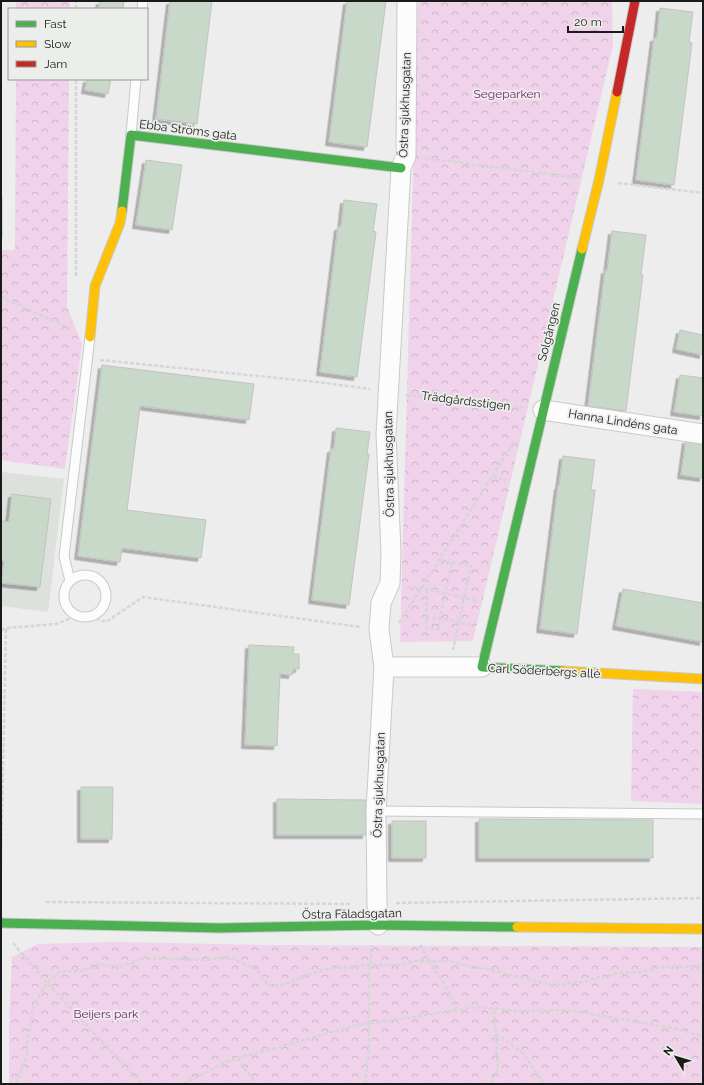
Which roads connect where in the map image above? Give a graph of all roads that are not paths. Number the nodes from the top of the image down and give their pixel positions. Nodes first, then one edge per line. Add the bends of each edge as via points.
1 (407, 1) edge
2 (635, 1) edge
3 (136, 80) edge
4 (131, 135) junction
5 (403, 162) junction
6 (90, 337) joint
7 (543, 410) junction
8 (703, 434) edge
9 (70, 581) junction
10 (384, 667) junction
11 (482, 667) junction
12 (703, 679) edge
13 (703, 814) edge
14 (376, 819) junction
15 (1, 923) edge
16 (703, 929) edge
17 (375, 933) junction

1 - 5 street, Östra sjukhusgatan
2 - 7 street, Solgången via 599,180
3 - 4 lane
4 - 5 street, Ebba Ströms gata
4 - 6 street, Ebba Ströms gata via 120,223 95,286
5 - 10 street, Östra sjukhusgatan via 386,434 391,552 390,583 381,603 379,630
6 - 9 lane via 64,556
7 - 8 street, Hanna Lindéns gata
7 - 11 street, Solgången
9 - 9 lane via 76,577 90,575 102,583 105,589 105,603 97,614 83,618 70,612 64,600 66,586
10 - 11 street, Carl Söderbergs allé
10 - 14 street, Östra sjukhusgatan
11 - 12 street, Carl Söderbergs allé
13 - 14 lane
14 - 17 street, Östra sjukhusgatan
15 - 17 street, Östra Fäladsgatan
16 - 17 street, Östra Fäladsgatan

